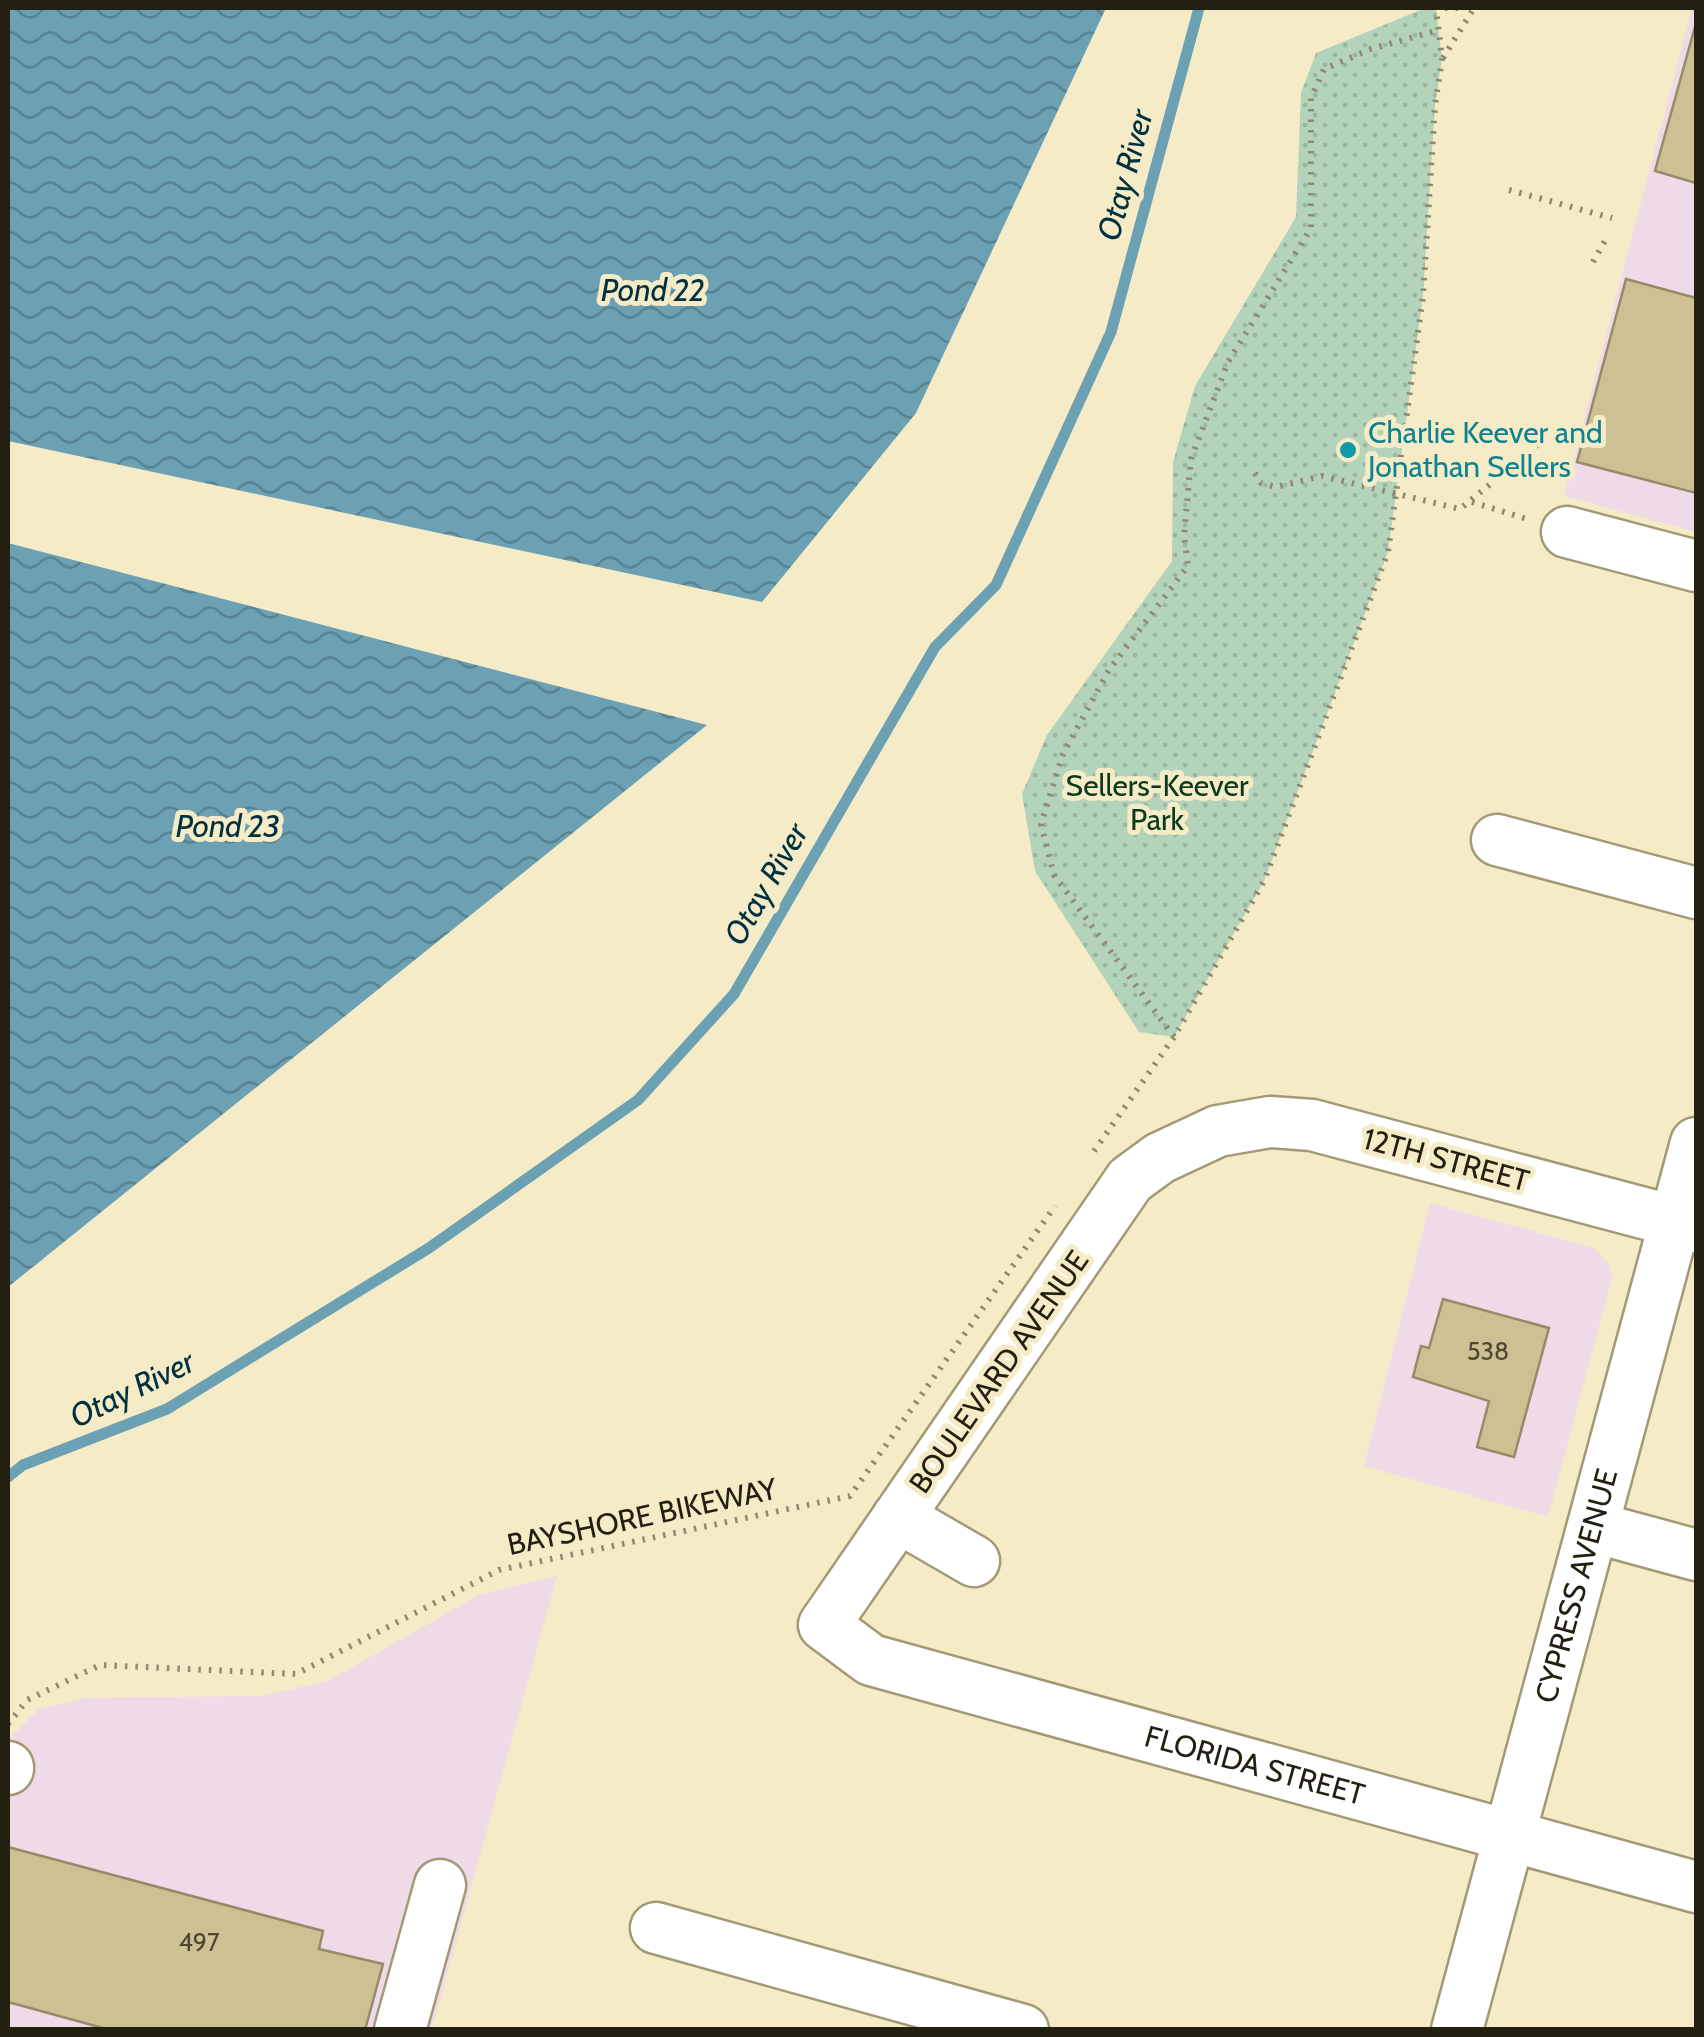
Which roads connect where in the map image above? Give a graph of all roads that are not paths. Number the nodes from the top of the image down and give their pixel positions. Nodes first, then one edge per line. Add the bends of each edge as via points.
1 (1551, 527) road end
2 (1696, 566) edge
3 (1497, 840) dead end
4 (1696, 893) edge
5 (1193, 1141) joint
6 (1696, 1143) edge
7 (1686, 1224) edge
8 (898, 1516) junction
9 (1593, 1527) junction
10 (1696, 1556) edge
11 (974, 1561) dead end
12 (824, 1625) joint
13 (1509, 1837) junction
14 (440, 1885) dead end
15 (1696, 1887) edge
16 (656, 1928) dead end
17 (400, 2030) edge
18 (1023, 2030) edge
19 (1457, 2030) edge

1 - 2 street
3 - 4 street
5 - 7 street, 12TH STREET via 1244,1126 1312,1124
5 - 8 street, BOULEVARD AVENUE via 1130,1180
6 - 7 street, CYPRESS AVENUE
7 - 9 street, CYPRESS AVENUE
8 - 11 street
8 - 12 street, BOULEVARD AVENUE
9 - 10 street
9 - 13 street, CYPRESS AVENUE
12 - 13 street, FLORIDA STREET via 870,1660
13 - 15 street, FLORIDA STREET
13 - 19 street, CYPRESS AVENUE
14 - 17 street
16 - 18 street

